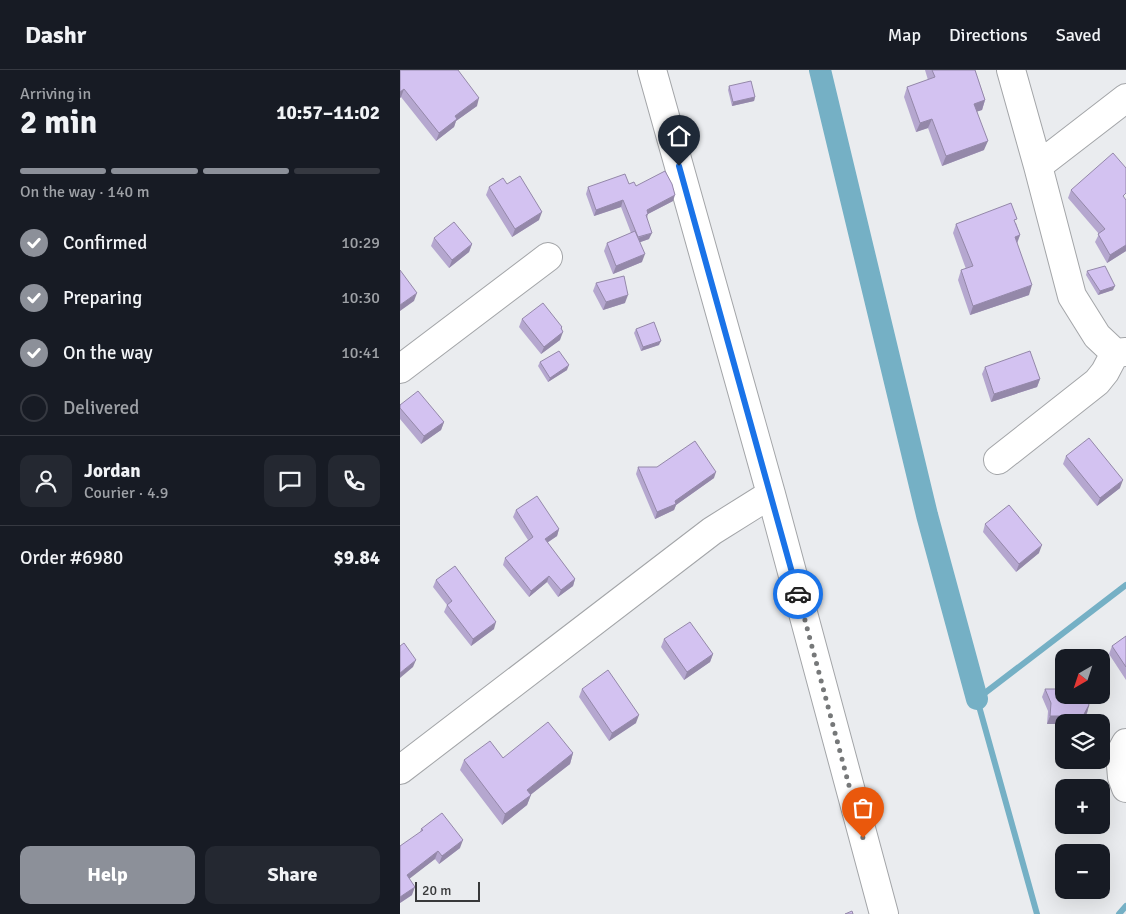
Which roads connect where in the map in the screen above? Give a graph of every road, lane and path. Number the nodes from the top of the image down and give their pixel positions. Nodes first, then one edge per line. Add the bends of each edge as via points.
1 (652, 70) edge
2 (1011, 70) edge
3 (1126, 98) edge
4 (1038, 166) junction
5 (548, 257) dead end
6 (1120, 352) edge
7 (400, 369) edge
8 (998, 460) dead end
9 (771, 494) junction
10 (1126, 744) edge
11 (400, 770) edge
12 (1126, 788) edge
13 (884, 914) edge

1 - 9 street
2 - 4 street
3 - 4 street
4 - 6 street via 1072,296 1097,336
5 - 7 street
6 - 8 street via 1097,382
9 - 11 street via 712,531
9 - 13 street
10 - 12 street via 1120,754

